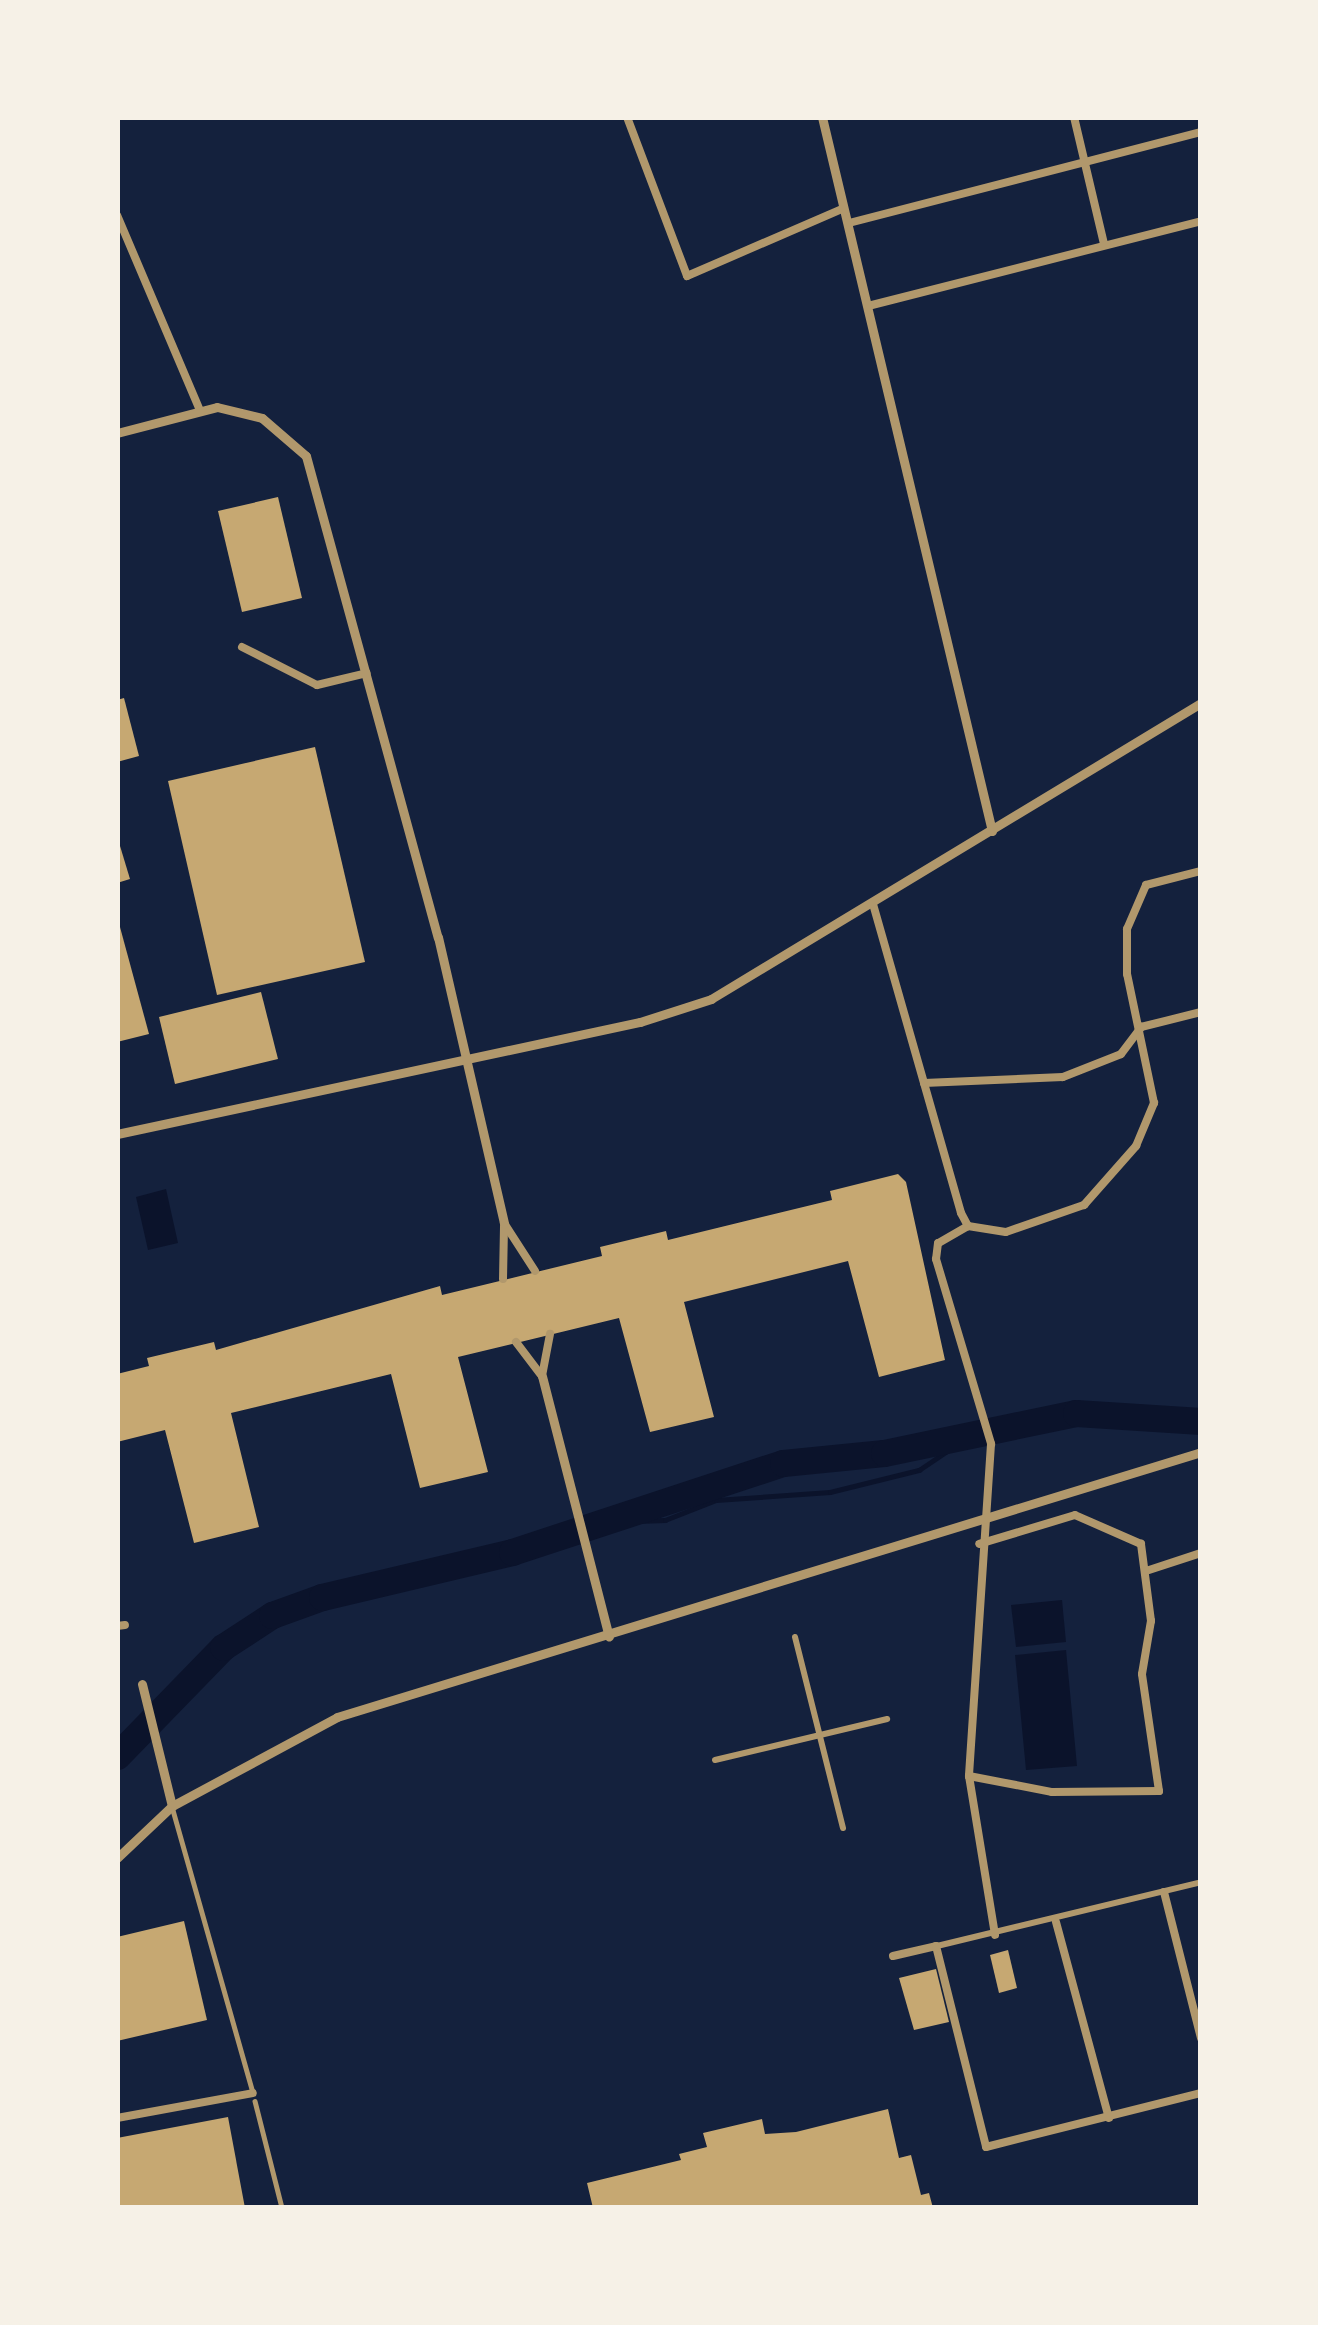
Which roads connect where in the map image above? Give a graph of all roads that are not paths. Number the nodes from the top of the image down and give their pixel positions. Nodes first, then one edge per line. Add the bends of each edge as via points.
1 (628, 117) edge
2 (1074, 117) edge
3 (826, 118) edge
4 (1201, 132) edge
5 (1086, 161) junction
6 (844, 208) junction
7 (117, 215) edge
8 (1201, 221) edge
9 (849, 223) junction
10 (1104, 244) junction
11 (872, 305) junction
12 (199, 408) junction
13 (117, 434) edge
14 (242, 647) dead end
15 (369, 673) junction
16 (1201, 703) edge
17 (992, 831) junction
18 (1201, 871) edge
19 (873, 904) junction
20 (1201, 1012) edge
21 (1142, 1027) junction
22 (466, 1055) junction
23 (923, 1083) junction
24 (117, 1134) edge
25 (504, 1223) junction
26 (968, 1226) junction
27 (535, 1271) dead end
28 (503, 1279) dead end
29 (550, 1334) dead end
30 (516, 1342) dead end
31 (542, 1376) junction
32 (1201, 1452) edge
33 (985, 1518) junction
34 (979, 1544) junction
35 (1201, 1553) edge
36 (1149, 1570) junction
37 (609, 1637) junction
38 (796, 1637) dead end
39 (142, 1684) dead end
40 (887, 1719) dead end
41 (820, 1735) junction
42 (715, 1760) dead end
43 (970, 1776) junction
44 (172, 1805) junction
45 (842, 1828) dead end
46 (117, 1858) edge
47 (1201, 1882) edge
48 (1164, 1892) junction
49 (1056, 1922) junction
50 (994, 1935) junction
51 (936, 1946) junction
52 (893, 1956) dead end
53 (1200, 2035) edge
54 (1201, 2093) edge
55 (254, 2097) junction
56 (117, 2118) edge
57 (1109, 2118) junction
58 (282, 2208) edge

1 - 6 street via 687,275
2 - 5 street
3 - 6 street
4 - 5 street
5 - 9 street
5 - 10 street
6 - 9 street
7 - 12 street
8 - 10 street
9 - 11 street
10 - 11 street
11 - 17 street
12 - 13 street
12 - 15 street via 262,418 306,456
14 - 15 street via 317,685
15 - 22 street
16 - 17 street
17 - 19 street
18 - 21 street via 1146,885 1132,910 1125,946
19 - 22 street via 676,1012
19 - 23 street
20 - 21 street
21 - 23 street via 1121,1054 1063,1078
21 - 26 street via 1154,1103 1136,1146 1100,1190 1028,1228 988,1233
22 - 24 street
22 - 25 street
23 - 26 street
25 - 27 street
25 - 28 street
26 - 33 street via 938,1243 936,1259 991,1444
29 - 31 street
30 - 31 street
31 - 37 street
32 - 33 street
33 - 34 street
33 - 37 street
34 - 36 street via 1076,1515 1141,1544
34 - 43 street
35 - 36 street
36 - 43 street via 1142,1674 1160,1791 1052,1792
37 - 44 street via 337,1717
38 - 41 street
39 - 44 street
40 - 41 street
41 - 42 street
41 - 45 street
43 - 50 street
44 - 46 street
44 - 55 lane
47 - 48 street
48 - 49 street
48 - 53 street
49 - 50 street
49 - 57 street
50 - 51 street
51 - 52 street
51 - 57 street via 981,2143
54 - 57 street
55 - 56 street
55 - 58 lane

